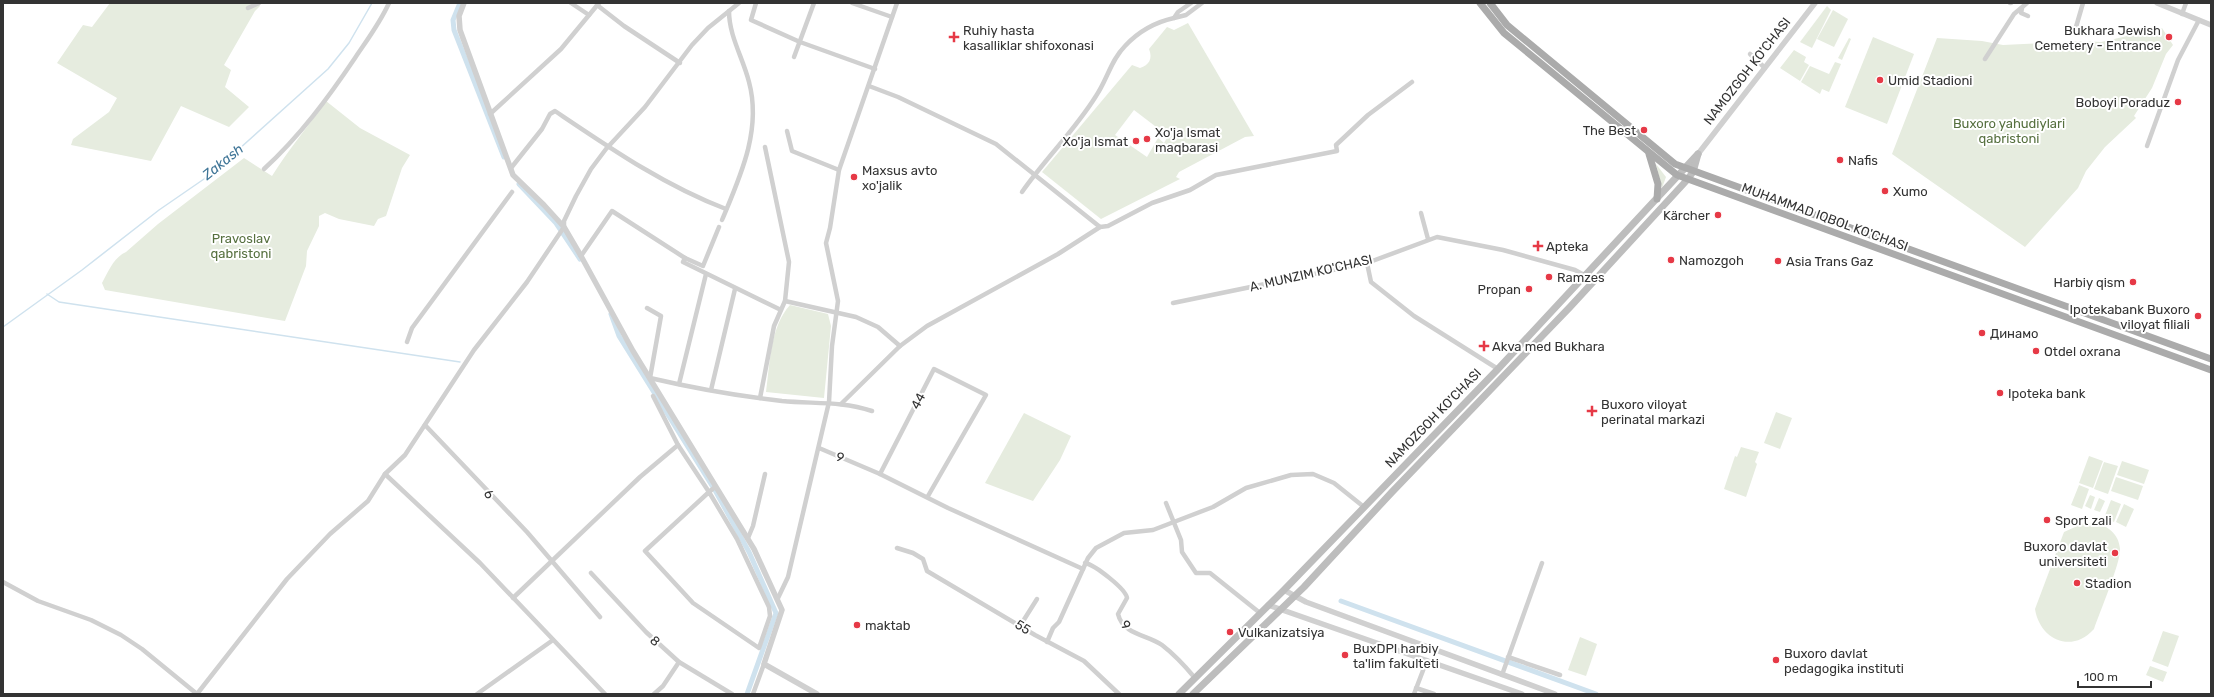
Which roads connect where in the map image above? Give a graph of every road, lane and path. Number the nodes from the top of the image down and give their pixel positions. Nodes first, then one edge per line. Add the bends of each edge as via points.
1 (259, 3) edge
2 (389, 3) edge
3 (464, 3) edge
4 (570, 3) edge
5 (739, 3) edge
6 (756, 3) edge
7 (814, 3) edge
8 (852, 3) edge
9 (897, 3) edge
10 (1191, 3) edge
11 (1202, 3) edge
12 (1480, 3) edge
13 (1490, 3) edge
14 (1815, 3) edge
15 (2027, 3) edge
16 (2083, 3) edge
17 (2156, 3) edge
18 (2186, 3) edge
19 (598, 4) edge
20 (248, 8) dead end
21 (2022, 8) junction
22 (729, 11) junction
23 (2182, 14) junction
24 (589, 15) junction
25 (2028, 16) dead end
26 (892, 17) junction
27 (1174, 18) junction
28 (2199, 20) junction
29 (2211, 25) edge
30 (2076, 26) dead end
31 (800, 42) junction
32 (1750, 54) dead end
33 (794, 57) dead end
34 (1985, 59) dead end
35 (680, 62) junction
36 (875, 68) junction
37 (1765, 68) junction
38 (1412, 82) dead end
39 (869, 86) junction
40 (490, 114) junction
41 (787, 131) dead end
42 (2147, 146) dead end
43 (608, 147) junction
44 (765, 147) dead end
45 (1649, 154) junction
46 (1698, 154) junction
47 (1683, 167) junction
48 (511, 168) junction
49 (264, 169) dead end
50 (839, 170) junction
51 (1693, 172) junction
52 (1035, 174) junction
53 (1677, 175) junction
54 (1687, 180) junction
55 (512, 192) dead end
56 (1022, 192) dead end
57 (1657, 199) junction
58 (726, 209) junction
59 (1421, 213) dead end
60 (722, 220) dead end
61 (720, 227) dead end
62 (1100, 227) junction
63 (563, 228) junction
64 (1428, 239) junction
65 (581, 256) junction
66 (685, 258) junction
67 (1367, 263) junction
68 (706, 274) junction
69 (1586, 276) junction
70 (735, 289) junction
71 (784, 301) junction
72 (1173, 303) dead end
73 (647, 308) dead end
74 (779, 309) junction
75 (837, 312) junction
76 (407, 342) dead end
77 (900, 346) junction
78 (2211, 359) edge
79 (1498, 369) junction
80 (2211, 370) edge
81 (1492, 375) junction
82 (650, 378) junction
83 (679, 384) junction
84 (1496, 384) junction
85 (711, 390) junction
86 (653, 396) dead end
87 (760, 398) junction
88 (829, 402) junction
89 (841, 404) junction
90 (872, 412) dead end
91 (426, 425) junction
92 (678, 445) junction
93 (819, 448) junction
94 (385, 474) junction
95 (765, 474) dead end
96 (880, 474) junction
97 (712, 490) junction
98 (928, 496) junction
99 (1166, 503) dead end
100 (1364, 507) junction
101 (1175, 522) junction
102 (748, 538) junction
103 (897, 548) dead end
104 (552, 562) junction
105 (1085, 563) junction
106 (1542, 563) dead end
107 (1083, 569) junction
108 (591, 573) dead end
109 (3, 582) edge
110 (1284, 590) junction
111 (1294, 595) junction
112 (514, 598) junction
113 (778, 598) junction
114 (1037, 598) dead end
115 (1268, 605) junction
116 (1279, 609) junction
117 (1260, 613) junction
118 (600, 617) dead end
119 (1020, 626) junction
120 (553, 640) junction
121 (1047, 642) junction
122 (759, 648) junction
123 (766, 654) junction
124 (1427, 660) junction
125 (1507, 660) junction
126 (679, 662) junction
127 (764, 664) junction
128 (1502, 675) junction
129 (1560, 675) dead end
130 (1195, 678) junction
131 (1416, 688) junction
132 (1543, 692) edge
133 (197, 694) edge
134 (477, 694) edge
135 (606, 694) edge
136 (654, 694) edge
137 (732, 694) edge
138 (752, 694) edge
139 (817, 694) edge
140 (1119, 694) edge
141 (1179, 694) edge
142 (1193, 694) edge
143 (1414, 694) edge
144 (1434, 694) edge
145 (1522, 694) edge
146 (1555, 694) edge

1 - 20 street
2 - 49 street via 379,23 314,116 288,147
3 - 40 street via 459,16 460,30
4 - 24 street
5 - 22 street
6 - 31 street via 751,20
7 - 31 street
8 - 26 street
9 - 26 street
10 - 27 street
11 - 27 street via 1186,15
12 - 45 main road, MUHAMMAD IQBOL KO'CHASI via 1504,33
13 - 47 main road, MUHAMMAD IQBOL KO'CHASI via 1508,25 1563,72 1667,158
14 - 37 street, NAMOZGOH KO'CHASI
15 - 21 street
16 - 30 street
17 - 23 street
18 - 23 street
19 - 24 street
19 - 35 street via 624,26
21 - 25 street via 2021,13
21 - 34 street via 2013,15
22 - 35 street via 708,28
22 - 58 street via 729,23 750,83 753,118 750,146
23 - 28 street
24 - 40 street via 561,49
26 - 36 street
27 - 52 street via 1146,29 1124,46 1106,74 1097,95
28 - 29 street
28 - 42 street via 2178,60
31 - 33 street
31 - 36 street
32 - 37 street
35 - 43 street via 645,107
36 - 39 street
37 - 46 street, NAMOZGOH KO'CHASI
38 - 62 street via 1368,115 1336,145 1337,151 1216,175 1190,190 1152,204 1108,226
39 - 50 street
39 - 52 street via 898,97 996,144
40 - 48 street
41 - 50 street via 792,151
43 - 48 street via 555,111 550,114 542,129
43 - 58 street via 675,186
43 - 63 street via 591,169 564,221
44 - 71 street via 789,262
45 - 53 main road, MUHAMMAD IQBOL KO'CHASI
45 - 57 main road via 1658,184
46 - 47 main road, NAMOZGOH KO'CHASI
46 - 51 main road, NAMOZGOH KO'CHASI
47 - 51 main road, MUHAMMAD IQBOL KO'CHASI
47 - 53 main road, NAMOZGOH KO'CHASI
48 - 63 street via 513,175 544,204
50 - 75 street via 826,243 838,301
51 - 54 main road, NAMOZGOH KO'CHASI
51 - 78 main road, MUHAMMAD IQBOL KO'CHASI
52 - 56 street
52 - 62 street
53 - 54 main road, MUHAMMAD IQBOL KO'CHASI
53 - 57 main road, NAMOZGOH KO'CHASI
54 - 80 main road, MUHAMMAD IQBOL KO'CHASI
54 - 84 main road, NAMOZGOH KO'CHASI
55 - 76 street via 412,328
57 - 69 main road, NAMOZGOH KO'CHASI
58 - 60 street
59 - 64 street
61 - 66 street via 703,266
62 - 77 street via 1058,254 927,326
63 - 65 street
63 - 91 street via 527,282 474,350
64 - 67 street, A. MUNZIM KO'CHASI
64 - 69 street, A. MUNZIM KO'CHASI via 1438,237 1503,250 1575,270
65 - 66 street via 612,211
65 - 82 street
66 - 68 street via 683,262
67 - 72 street, A. MUNZIM KO'CHASI
67 - 79 street via 1371,282 1414,316
68 - 70 street
68 - 83 street
69 - 79 main road, NAMOZGOH KO'CHASI
70 - 74 street
70 - 85 street
71 - 74 street
71 - 75 street
73 - 82 street via 662,316
74 - 87 street
75 - 77 street via 878,327
75 - 88 street
77 - 89 street
79 - 81 main road, NAMOZGOH KO'CHASI
81 - 84 main road
81 - 100 main road, NAMOZGOH KO'CHASI
82 - 83 street
82 - 97 street
83 - 85 street
84 - 111 main road, NAMOZGOH KO'CHASI
85 - 87 street
86 - 92 street
87 - 88 street via 817,404
88 - 89 street
88 - 93 street
89 - 90 street
91 - 94 street via 406,455
91 - 104 street, 6
92 - 97 street
92 - 104 street via 651,466
93 - 96 street, 9
93 - 113 street via 788,577
94 - 112 street via 415,500
94 - 133 street via 368,501 330,534 287,579
95 - 102 street
96 - 98 street, 9
96 - 98 street, 44 via 934,369 986,395
97 - 102 street
97 - 122 street via 769,607 770,616
97 - 122 street via 645,551 693,603
98 - 107 street, 9 via 948,508
99 - 101 street
100 - 101 street via 1334,483 1313,474 1303,474 1275,478 1246,488 1213,507
100 - 110 main road, NAMOZGOH KO'CHASI
101 - 105 street via 1153,530 1124,533 1096,548
101 - 117 street via 1182,552 1196,573 1210,573
102 - 113 street
103 - 119 street, 55 via 923,559 927,571
104 - 112 street
104 - 118 street, 6
105 - 107 street
105 - 130 street, 9 via 1106,575 1126,593 1127,598 1118,614 1125,625 1133,632 1162,645 1184,664
106 - 125 street
107 - 121 street
108 - 126 street, 8 via 646,632
109 - 133 street via 38,601 91,620 121,635
110 - 111 street
110 - 115 main road, NAMOZGOH KO'CHASI
111 - 116 main road, NAMOZGOH KO'CHASI
111 - 128 street via 1306,602
112 - 120 street
113 - 123 street via 782,610
114 - 119 street
115 - 116 street
115 - 117 main road, NAMOZGOH KO'CHASI
116 - 124 street
116 - 142 main road, NAMOZGOH KO'CHASI
117 - 130 main road, NAMOZGOH KO'CHASI
119 - 121 street, 55
120 - 134 street
120 - 135 street
121 - 140 street, 55 via 1084,661
122 - 123 street
123 - 127 street
124 - 131 street
124 - 145 street
125 - 128 street
125 - 129 street
126 - 136 street via 664,686
126 - 137 street, 8
127 - 138 street
127 - 139 street
128 - 132 street
130 - 141 main road, NAMOZGOH KO'CHASI
131 - 143 street
131 - 144 street
132 - 146 street

